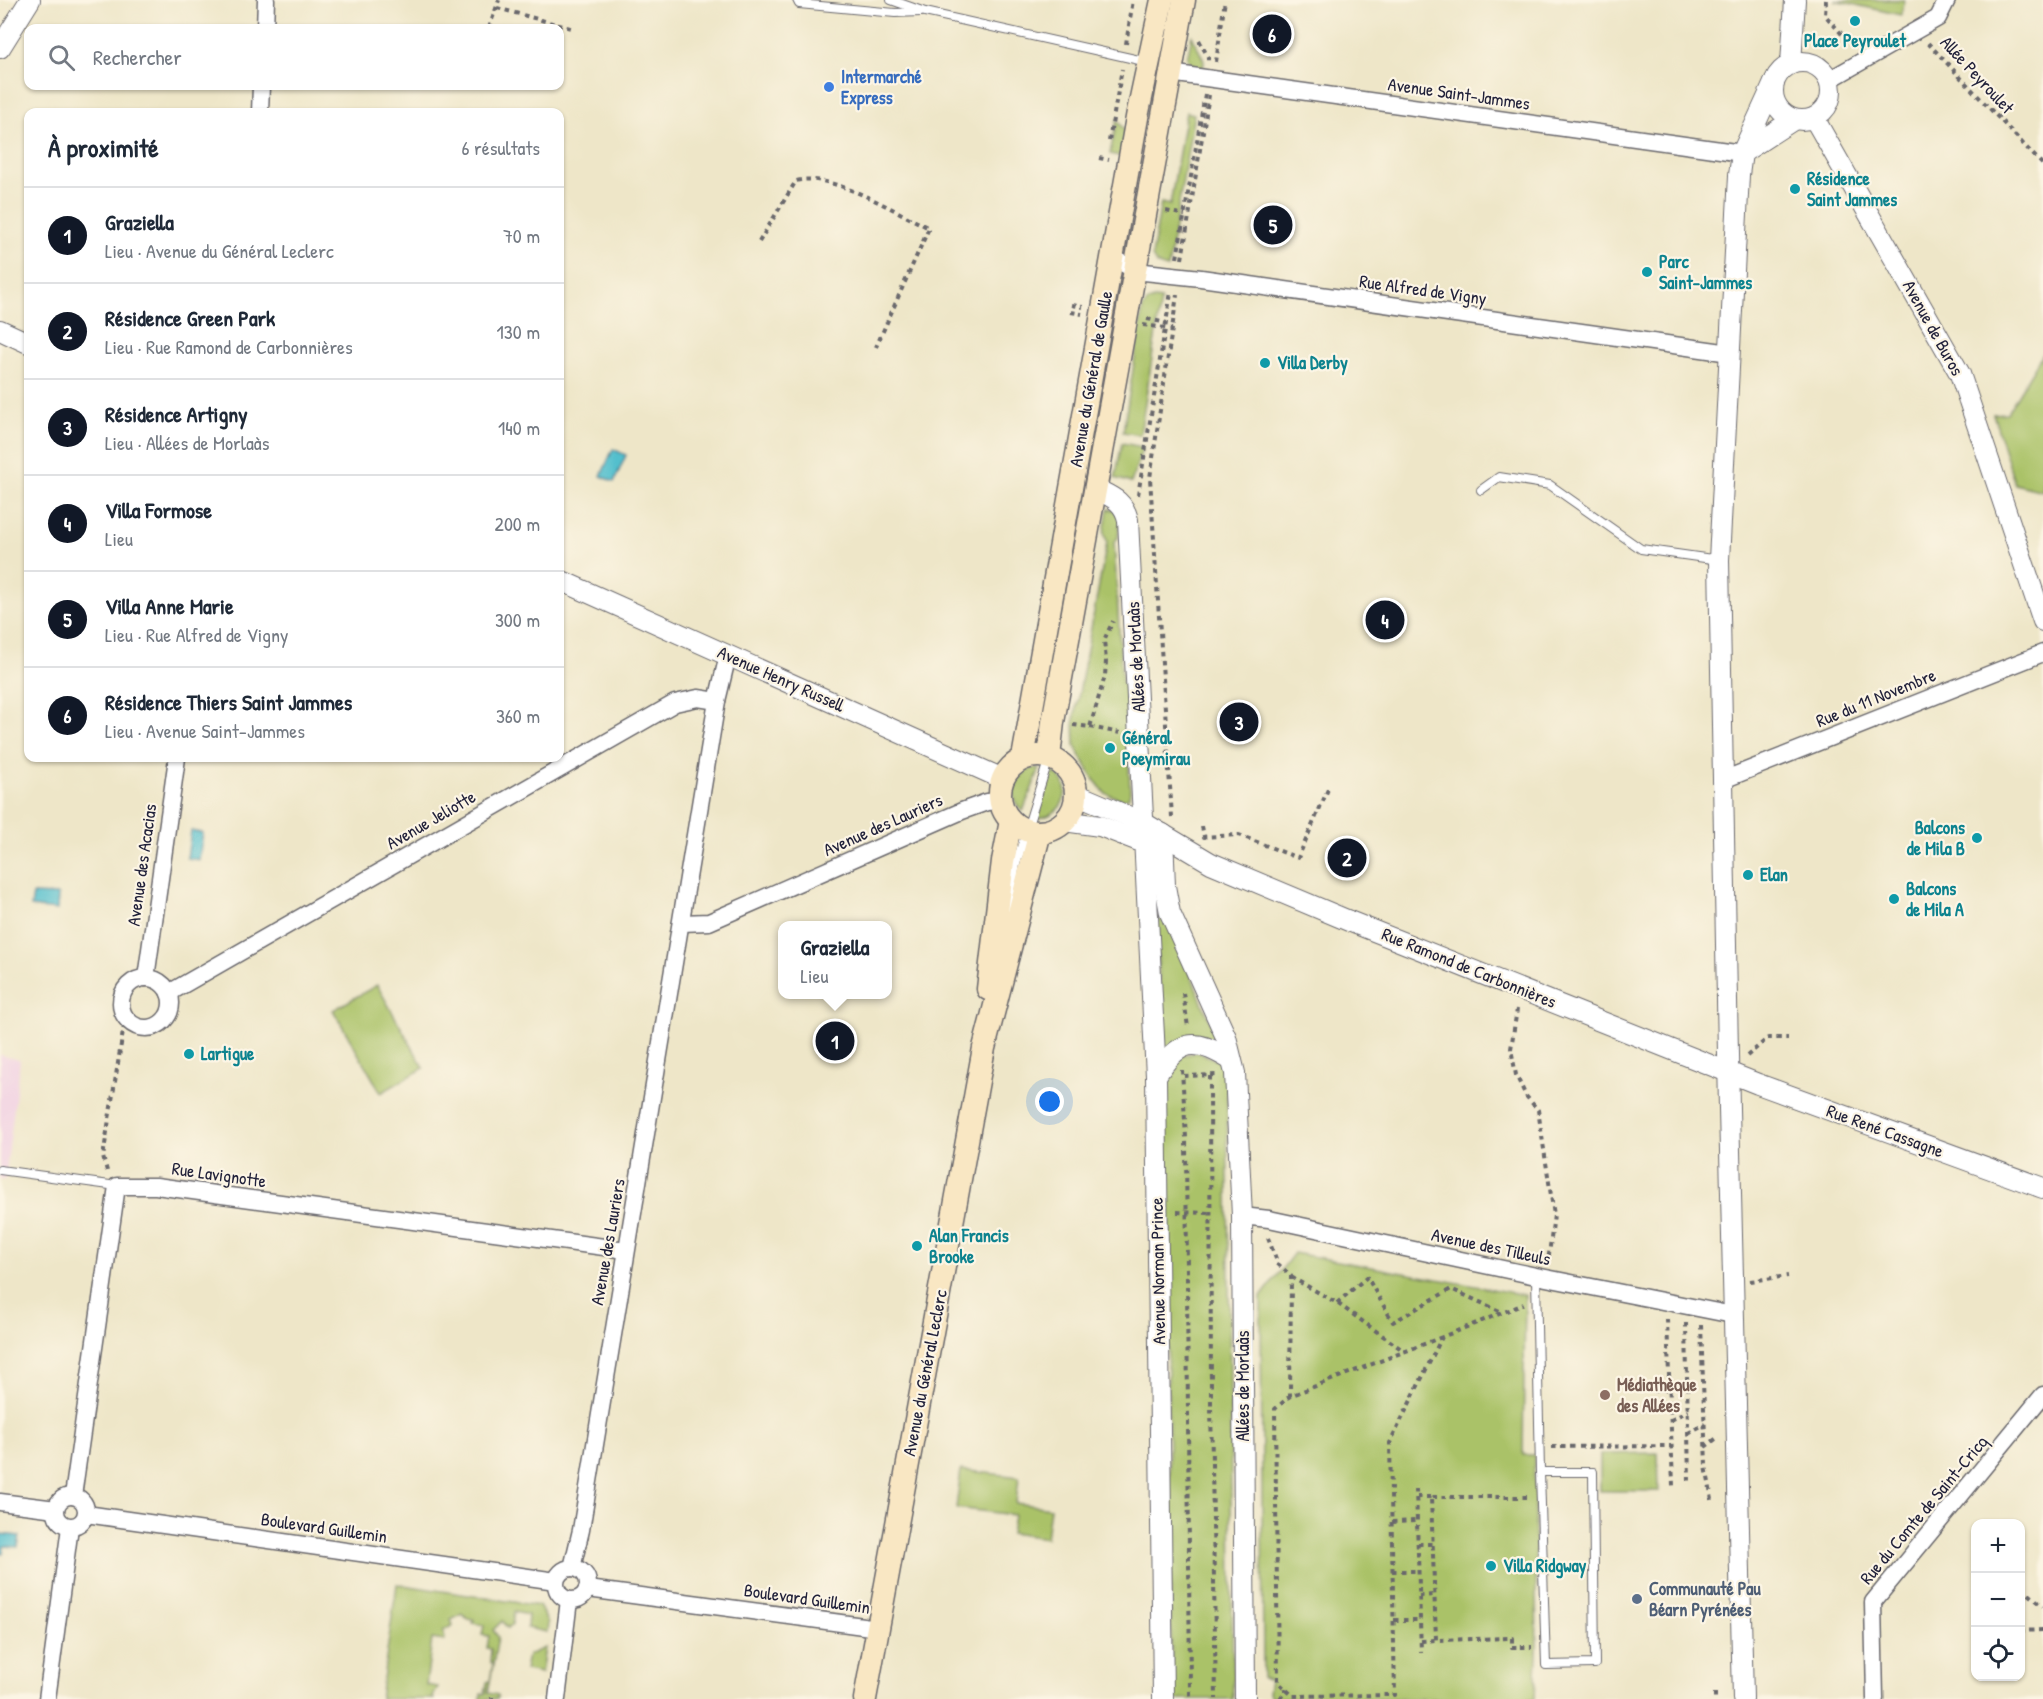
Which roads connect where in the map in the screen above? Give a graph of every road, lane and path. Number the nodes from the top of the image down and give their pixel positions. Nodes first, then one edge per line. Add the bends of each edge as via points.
1 (30, 0) edge
2 (266, 0) edge
3 (499, 0) edge
4 (797, 0) edge
5 (891, 0) edge
6 (1162, 0) edge
7 (1184, 0) edge
8 (1225, 0) edge
9 (1795, 0) edge
10 (1826, 0) edge
11 (1947, 0) edge
12 (497, 8) junction
13 (925, 12) junction
14 (265, 24) edge
15 (491, 24) edge
16 (556, 24) edge
17 (564, 26) edge
18 (574, 29) dead end
19 (1916, 30) junction
20 (1196, 34) dead end
21 (0, 48) edge
22 (1864, 60) junction
23 (1148, 62) junction
24 (1216, 64) dead end
25 (1791, 64) junction
26 (1170, 73) junction
27 (1829, 80) junction
28 (1774, 82) junction
29 (1208, 86) junction
30 (261, 90) edge
31 (260, 108) edge
32 (1814, 118) junction
33 (1793, 120) junction
34 (1742, 153) junction
35 (2043, 165) edge
36 (1162, 211) dead end
37 (1189, 216) junction
38 (759, 242) dead end
39 (1113, 257) junction
40 (1181, 266) dead end
41 (1135, 271) junction
42 (1178, 295) dead end
43 (1142, 325) dead end
44 (1172, 329) junction
45 (0, 330) edge
46 (24, 341) edge
47 (876, 347) dead end
48 (1730, 353) junction
49 (1096, 489) junction
50 (1481, 490) dead end
51 (1719, 560) junction
52 (564, 582) edge
53 (1119, 613) dead end
54 (2043, 621) edge
55 (2043, 653) edge
56 (728, 655) junction
57 (717, 702) junction
58 (1070, 717) dead end
59 (1090, 727) junction
60 (1120, 734) dead end
61 (1050, 757) junction
62 (1023, 758) junction
63 (176, 762) edge
64 (1723, 780) junction
65 (1329, 787) dead end
66 (1076, 794) junction
67 (1016, 813) junction
68 (1064, 821) junction
69 (1202, 826) dead end
70 (1144, 833) junction
71 (1166, 836) junction
72 (681, 923) junction
73 (146, 978) junction
74 (169, 993) junction
75 (1518, 1008) dead end
76 (125, 1019) junction
77 (1788, 1038) dead end
78 (984, 1048) junction
79 (1233, 1066) junction
80 (1728, 1072) junction
81 (1165, 1076) junction
82 (1184, 1076) junction
83 (1210, 1076) junction
84 (0, 1170) edge
85 (117, 1186) junction
86 (2043, 1188) edge
87 (1158, 1212) junction
88 (1186, 1213) junction
89 (1210, 1213) junction
90 (1242, 1216) junction
91 (1268, 1238) dead end
92 (626, 1250) junction
93 (1291, 1276) junction
94 (1788, 1276) dead end
95 (1541, 1277) junction
96 (1733, 1283) junction
97 (1536, 1300) junction
98 (1337, 1303) junction
99 (1503, 1313) junction
100 (1733, 1315) junction
101 (1667, 1318) dead end
102 (1686, 1322) dead end
103 (1701, 1325) dead end
104 (1442, 1337) junction
105 (1404, 1351) junction
106 (1669, 1389) junction
107 (1653, 1391) dead end
108 (2043, 1395) edge
109 (1290, 1396) junction
110 (1688, 1411) junction
111 (1671, 1420) junction
112 (1705, 1424) junction
113 (1725, 1432) dead end
114 (1688, 1433) junction
115 (1671, 1446) junction
116 (1539, 1447) junction
117 (1705, 1447) junction
118 (1540, 1472) junction
119 (1689, 1482) dead end
120 (1672, 1486) dead end
121 (1416, 1489) dead end
122 (73, 1496) junction
123 (1417, 1497) junction
124 (1431, 1497) junction
125 (1540, 1498) junction
126 (1712, 1500) dead end
127 (0, 1502) edge
128 (56, 1509) junction
129 (86, 1514) junction
130 (1417, 1521) junction
131 (1392, 1522) junction
132 (70, 1527) junction
133 (1418, 1544) junction
134 (1433, 1544) junction
135 (572, 1568) junction
136 (1392, 1571) junction
137 (1419, 1571) junction
138 (556, 1581) junction
139 (588, 1589) junction
140 (2029, 1594) dead end
141 (1434, 1595) junction
142 (1419, 1596) junction
143 (569, 1600) junction
144 (2043, 1606) edge
145 (1394, 1620) junction
146 (1420, 1620) junction
147 (878, 1628) junction
148 (2043, 1630) edge
149 (2025, 1631) edge
150 (1436, 1640) junction
151 (1420, 1641) junction
152 (1545, 1647) junction
153 (1421, 1652) dead end
154 (1286, 1689) junction
155 (1714, 1693) dead end
156 (47, 1699) edge
157 (557, 1699) edge
158 (865, 1699) edge
159 (1163, 1699) edge
160 (1190, 1699) edge
161 (1216, 1699) edge
162 (1245, 1699) edge
163 (1280, 1699) edge
164 (1715, 1699) edge
165 (1743, 1699) edge
166 (1875, 1699) edge

1 - 21 street
2 - 14 street
3 - 12 path
4 - 13 lane via 799,4
5 - 13 lane
6 - 23 main road, Avenue du Général de Gaulle
7 - 26 main road, Avenue du Général de Gaulle
8 - 24 path
9 - 25 street
10 - 22 path via 1825,15
11 - 19 street via 1938,18
12 - 15 path
12 - 16 path
13 - 23 lane
17 - 18 path
19 - 22 street
19 - 35 path, Allée Peyroulet
20 - 29 path via 1208,57
22 - 27 street
23 - 39 main road, Avenue du Général de Gaulle
25 - 27 street via 1816,66
25 - 28 street via 1783,68
26 - 29 street, Avenue Saint-Jammes
26 - 41 main road, Avenue du Général de Gaulle
27 - 32 street via 1827,105
28 - 33 street via 1772,92 1778,109
28 - 34 street
29 - 34 street, Avenue Saint-Jammes via 1233,83
29 - 37 path
30 - 31 street
32 - 33 street
32 - 54 street, Avenue de Buros via 1960,374
33 - 34 street
34 - 48 street
36 - 37 path
37 - 40 path
38 - 47 path via 796,181 805,178 854,192 929,228
39 - 41 street, Rue Alfred de Vigny
39 - 62 main road, Avenue du Général de Gaulle
41 - 48 street, Rue Alfred de Vigny
41 - 49 main road, Avenue du Général de Gaulle
42 - 44 path
43 - 44 path
44 - 71 path via 1150,478
45 - 46 street
48 - 51 street
49 - 61 main road, Avenue du Général de Gaulle
49 - 70 street, Allées de Morlaàs via 1120,502 1128,520
50 - 51 lane via 1499,477 1550,485 1641,549
51 - 64 street
52 - 56 street, Avenue Henry Russell
53 - 59 path via 1104,640 1105,676
55 - 64 street, Rue du 11 Novembre
56 - 57 street, Avenue des Lauriers
56 - 67 street, Avenue Henry Russell
57 - 72 street, Avenue des Lauriers
57 - 74 street, Avenue Jeliotte via 698,698 675,703
58 - 59 path via 1068,724
59 - 60 path
61 - 62 main road
61 - 66 main road via 1069,771
61 - 67 lane
62 - 67 main road via 1006,772
63 - 73 street, Avenue des Acacias
64 - 80 street
65 - 69 path via 1298,858 1239,835 1204,837
66 - 68 main road via 1074,806
66 - 70 street, Rue Ramond de Carbonnières
67 - 68 main road via 1059,826
67 - 72 street, Avenue des Lauriers via 987,802 709,922
67 - 78 main road, Avenue du Général Leclerc via 994,1015
67 - 78 main road, Avenue du Général Leclerc via 1003,861
68 - 70 street, Rue Ramond de Carbonnières
70 - 71 street, Rue Ramond de Carbonnières
70 - 81 street, Avenue Norman Prince
71 - 79 street, Allées de Morlaàs via 1165,886 1170,913 1226,1038
71 - 80 street, Rue Ramond de Carbonnières via 1211,863 1349,921
72 - 92 street, Avenue des Lauriers
73 - 74 street via 160,982
73 - 76 street via 131,982 121,995
74 - 76 street via 170,1009 162,1023 146,1029
75 - 95 path via 1511,1049 1516,1075 1538,1110 1554,1215
76 - 85 path via 103,1157
77 - 80 path via 1768,1038
78 - 147 main road, Avenue du Général Leclerc
79 - 81 street via 1209,1047 1197,1045 1174,1051
79 - 83 path
79 - 90 street, Allées de Morlaàs
80 - 86 street, Rue René Cassagne
80 - 96 street
81 - 82 path
81 - 87 street, Avenue Norman Prince
82 - 83 path
82 - 88 path
83 - 89 path, Allées de Morlaàs
84 - 85 lane
85 - 92 street, Rue Lavignotte via 146,1185
85 - 122 street
87 - 88 path
87 - 159 street, Avenue Norman Prince
88 - 89 path
88 - 160 path
89 - 161 path, Allées de Morlaàs
90 - 95 street, Avenue des Tilleuls
90 - 162 street, Allées de Morlaàs
91 - 93 path via 1278,1264
92 - 135 street, Avenue des Lauriers
93 - 98 path
93 - 109 path
94 - 96 path
95 - 97 lane
95 - 100 street, Avenue des Tilleuls
96 - 100 street
97 - 99 path
97 - 116 lane
98 - 99 path via 1367,1277 1393,1322 1451,1289
98 - 105 path
99 - 104 path
100 - 165 street
101 - 106 path
102 - 110 path
103 - 112 path
104 - 105 path
104 - 131 path via 1390,1443
105 - 109 path
106 - 107 path
106 - 111 path
108 - 166 street, Rue du Comte de Saint-Cricq via 1873,1602
109 - 154 path via 1275,1409 1278,1683
110 - 111 path
110 - 114 path
111 - 115 path
112 - 114 path
112 - 117 path
113 - 117 path
114 - 119 path
115 - 116 path
115 - 120 path
116 - 118 lane
117 - 126 path
118 - 125 lane
118 - 152 lane via 1593,1472 1595,1664 1545,1665
121 - 123 path
122 - 128 street via 62,1499
122 - 129 street via 82,1500
123 - 124 path
123 - 130 path
124 - 125 path
124 - 134 path
125 - 152 lane
127 - 128 street
128 - 132 street via 59,1521
129 - 132 street via 80,1524
129 - 138 street, Boulevard Guillemin
130 - 131 path
130 - 133 path
131 - 136 path
132 - 156 street
133 - 134 path
133 - 137 path
134 - 141 path
135 - 138 street
135 - 139 street via 585,1574
136 - 137 path
136 - 145 path
137 - 142 path
138 - 143 street via 561,1597
139 - 143 street via 584,1596
139 - 147 street, Boulevard Guillemin
140 - 144 path
141 - 142 path
141 - 150 path
142 - 146 path
143 - 157 street
145 - 146 path
145 - 154 path via 1395,1695 1293,1696
146 - 151 path
147 - 158 main road, Avenue du Général Leclerc
148 - 149 path
150 - 151 path
150 - 152 path via 1512,1638 1512,1647
151 - 153 path
154 - 163 path
155 - 164 path

